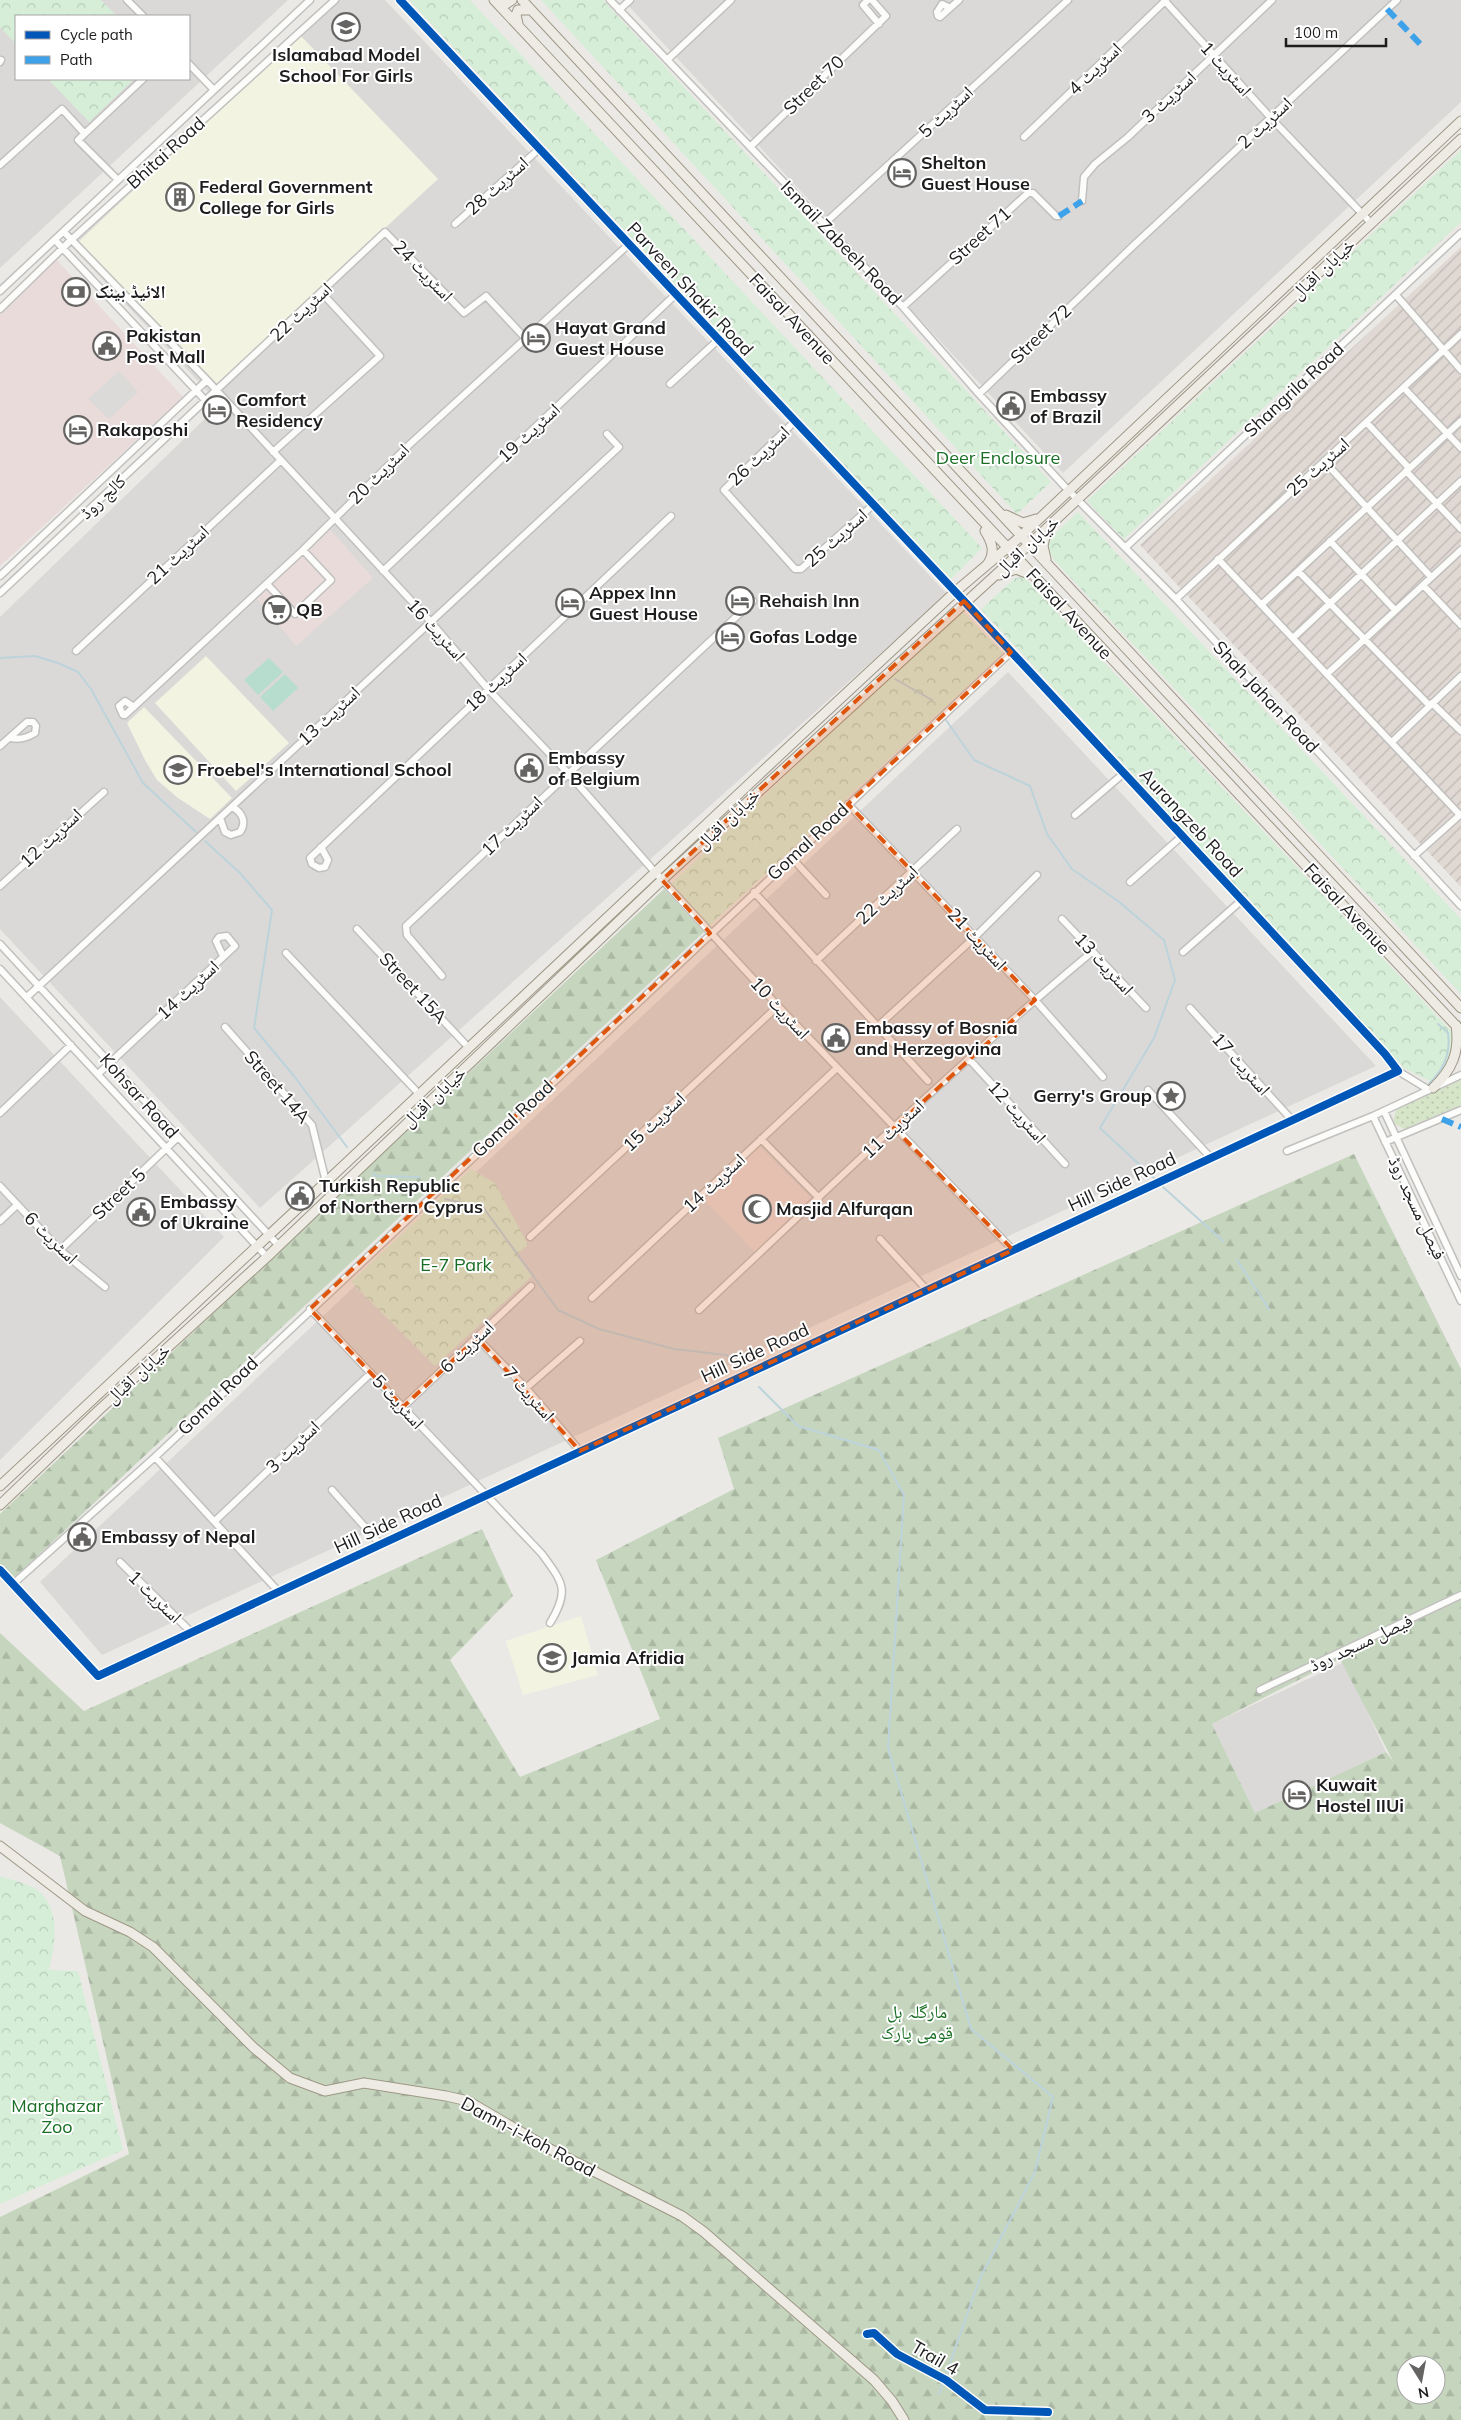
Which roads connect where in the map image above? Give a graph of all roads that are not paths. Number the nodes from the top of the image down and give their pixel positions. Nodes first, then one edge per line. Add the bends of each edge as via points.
1 (127, 0) edge
2 (310, 0) edge
3 (335, 0) edge
4 (400, 0) edge
5 (512, 0) edge
6 (522, 0) edge
7 (610, 0) edge
8 (630, 0) edge
9 (731, 0) edge
10 (868, 0) edge
11 (872, 0) edge
12 (959, 0) edge
13 (1068, 0) edge
14 (1165, 0) edge
15 (1272, 0) edge
16 (1397, 0) edge
17 (496, 2) edge
18 (950, 8) dead end
19 (532, 10) junction
20 (619, 10) junction
21 (142, 15) edge
22 (878, 24) junction
23 (518, 25) junction
24 (1213, 55) junction
25 (667, 60) junction
26 (190, 65) edge
27 (142, 80) edge
28 (214, 90) junction
29 (1271, 118) junction
30 (1461, 121) edge
31 (84, 133) junction
32 (1024, 137) dead end
33 (1461, 139) edge
34 (750, 147) junction
35 (539, 149) junction
36 (0, 165) edge
37 (118, 180) junction
38 (1082, 201) dead end
39 (1362, 214) junction
40 (1059, 216) dead end
41 (456, 224) dead end
42 (824, 224) junction
43 (1371, 224) junction
44 (64, 232) junction
45 (385, 232) joint
46 (1461, 233) edge
47 (55, 240) junction
48 (70, 241) junction
49 (628, 245) junction
50 (63, 248) junction
51 (1102, 275) joint
52 (0, 292) edge
53 (322, 293) junction
54 (675, 295) junction
55 (1396, 295) junction
56 (7, 302) junction
57 (902, 306) junction
58 (0, 309) edge
59 (1461, 334) edge
60 (526, 339) junction
61 (718, 340) junction
62 (1444, 350) junction
63 (1461, 370) edge
64 (207, 380) junction
65 (670, 384) dead end
66 (1404, 388) junction
67 (196, 391) junction
68 (216, 391) junction
69 (979, 394) junction
70 (206, 400) junction
71 (1461, 421) edge
72 (794, 422) junction
73 (1366, 423) junction
74 (607, 434) dead end
75 (1447, 434) junction
76 (1461, 448) edge
77 (273, 452) junction
78 (281, 460) junction
79 (1324, 461) junction
80 (1407, 470) junction
81 (1461, 481) edge
82 (1068, 490) junction
83 (1078, 499) junction
84 (1436, 504) junction
85 (873, 505) junction
86 (994, 506) junction
87 (1367, 508) junction
88 (671, 516) dead end
89 (978, 518) junction
90 (1040, 518) junction
91 (334, 519) junction
92 (1047, 528) junction
93 (1461, 530) edge
94 (1021, 536) junction
95 (1330, 541) junction
96 (1398, 542) junction
97 (1030, 544) junction
98 (1126, 548) junction
99 (1007, 549) junction
100 (303, 550) junction
101 (1461, 550) edge
102 (1016, 557) junction
103 (1218, 559) junction
104 (1048, 564) junction
105 (798, 570) joint
106 (982, 570) junction
107 (383, 571) junction
108 (1298, 571) junction
109 (1362, 575) junction
110 (0, 576) edge
111 (1431, 577) junction
112 (1036, 578) junction
113 (989, 580) junction
114 (267, 584) junction
115 (1422, 585) junction
116 (0, 594) edge
117 (960, 597) junction
118 (1176, 599) junction
119 (753, 600) dead end
120 (1330, 604) junction
121 (1261, 605) junction
122 (1396, 610) junction
123 (430, 621) junction
124 (1461, 625) edge
125 (1292, 638) junction
126 (1365, 639) junction
127 (76, 651) dead end
128 (1011, 652) junction
129 (1327, 674) junction
130 (1461, 676) edge
131 (488, 689) junction
132 (1431, 704) junction
133 (134, 707) dead end
134 (1461, 732) edge
135 (11, 738) dead end
136 (1392, 742) junction
137 (0, 746) edge
138 (568, 772) junction
139 (1124, 773) junction
140 (104, 792) dead end
141 (848, 804) junction
142 (232, 807) junction
143 (1460, 814) edge
144 (1075, 815) dead end
145 (220, 818) junction
146 (957, 830) dead end
147 (1182, 836) junction
148 (320, 847) dead end
149 (1414, 856) junction
150 (791, 858) junction
151 (913, 871) junction
152 (654, 872) junction
153 (1037, 875) dead end
154 (662, 880) junction
155 (1130, 882) dead end
156 (0, 886) edge
157 (754, 892) junction
158 (826, 895) dead end
159 (1242, 900) junction
160 (1461, 906) edge
161 (1062, 919) dead end
162 (357, 929) dead end
163 (710, 933) junction
164 (975, 937) junction
165 (0, 944) edge
166 (1092, 952) junction
167 (1183, 952) dead end
168 (286, 953) dead end
169 (223, 956) dead end
170 (816, 961) junction
171 (0, 969) edge
172 (442, 976) dead end
173 (39, 986) junction
174 (27, 997) junction
175 (1035, 1000) junction
176 (778, 1006) junction
177 (1459, 1006) edge
178 (1146, 1008) dead end
179 (1190, 1008) dead end
180 (878, 1026) junction
181 (225, 1027) dead end
182 (1458, 1028) edge
183 (71, 1045) junction
184 (469, 1048) junction
185 (969, 1059) junction
186 (109, 1063) junction
187 (837, 1068) junction
188 (1398, 1071) junction
189 (98, 1074) junction
190 (1461, 1075) edge
191 (1103, 1077) dead end
192 (928, 1081) dead end
193 (1431, 1089) junction
194 (1148, 1090) dead end
195 (420, 1095) junction
196 (1461, 1110) edge
197 (1384, 1111) junction
198 (0, 1113) edge
199 (1373, 1116) junction
200 (1292, 1120) junction
201 (894, 1128) junction
202 (1397, 1137) junction
203 (177, 1138) junction
204 (761, 1139) junction
205 (1385, 1142) junction
206 (167, 1150) junction
207 (1287, 1151) dead end
208 (1211, 1158) junction
209 (1065, 1164) dead end
210 (326, 1182) junction
211 (0, 1186) edge
212 (819, 1198) junction
213 (17, 1205) junction
214 (0, 1221) edge
215 (268, 1234) junction
216 (530, 1237) dead end
217 (880, 1238) dead end
218 (258, 1246) junction
219 (279, 1246) junction
220 (60, 1250) junction
221 (1013, 1250) junction
222 (267, 1257) junction
223 (1461, 1276) edge
224 (531, 1286) dead end
225 (105, 1287) dead end
226 (927, 1290) junction
227 (592, 1298) dead end
228 (1461, 1301) edge
229 (310, 1309) junction
230 (699, 1310) dead end
231 (476, 1338) junction
232 (580, 1341) dead end
233 (371, 1373) junction
234 (526, 1388) junction
235 (403, 1407) junction
236 (580, 1451) junction
237 (154, 1457) junction
238 (0, 1486) edge
239 (332, 1490) dead end
240 (486, 1495) junction
241 (0, 1505) edge
242 (215, 1521) junction
243 (380, 1544) junction
244 (120, 1562) dead end
245 (0, 1570) edge
246 (13, 1584) junction
247 (278, 1591) junction
248 (1461, 1595) edge
249 (550, 1623) dead end
250 (191, 1632) junction
251 (1260, 1690) dead end
252 (0, 1846) edge
253 (904, 2420) edge

1 - 21 street
2 - 28 street, Bhitai Road
3 - 48 street, Bhitai Road
4 - 35 street, Parveen Shakir Road
5 - 17 main road via 506,4
6 - 19 main road, Faisal Avenue
7 - 20 street, Ismail Zabeeh Road
8 - 20 street
9 - 25 street
10 - 22 street via 863,5
11 - 22 street via 886,16
12 - 18 street
13 - 42 street, اسٹریٹ 5
14 - 24 street, اسٹریٹ 1
14 - 32 street, اسٹریٹ 4
15 - 24 street, اسٹریٹ 3
16 - 29 street, اسٹریٹ 2
17 - 23 main road, Faisal Avenue
19 - 23 main road via 518,10
19 - 86 main road, Faisal Avenue
20 - 25 street, Ismail Zabeeh Road
22 - 34 street, Street 70
23 - 89 main road, Faisal Avenue
24 - 29 street, اسٹریٹ 1
24 - 38 street, اسٹریٹ 3 via 1128,137 1095,164 1083,180
25 - 34 street, Ismail Zabeeh Road
26 - 28 street
27 - 31 street
28 - 37 street, Bhitai Road
29 - 39 street, اسٹریٹ 1
29 - 51 street, اسٹریٹ 2
30 - 39 main road, خیابان اقبال
31 - 36 street via 62,109
31 - 37 street via 78,140
33 - 43 main road, خیابان اقبال
34 - 42 street, Ismail Zabeeh Road
35 - 41 street, اسٹریٹ 28
35 - 49 street, Parveen Shakir Road
37 - 44 street, Bhitai Road
39 - 43 street, اسٹریٹ 1
39 - 82 main road, خیابان اقبال
40 - 57 street, Street 71 via 1033,193 1028,193
42 - 57 street, Ismail Zabeeh Road
43 - 83 main road, خیابان اقبال
44 - 47 street, Bhitai Road
44 - 48 street
45 - 53 street, اسٹریٹ 22
45 - 60 street, اسٹریٹ 24 via 464,313 484,296 488,297
46 - 55 street, Shangrila Road
47 - 50 street
47 - 52 street, Bhitai Road
48 - 50 street, Bhitai Road
48 - 64 street
49 - 54 street, Parveen Shakir Road
49 - 60 street, اسٹریٹ 20
50 - 56 street, Bhitai Road
50 - 67 street
51 - 69 street, Street 72
52 - 56 street
53 - 68 street, اسٹریٹ 22
53 - 77 street via 380,356
54 - 61 street, Parveen Shakir Road
54 - 107 street, اسٹریٹ 19
55 - 62 street
55 - 98 street, Shangrila Road
56 - 58 street, Bhitai Road
57 - 69 street, Ismail Zabeeh Road
59 - 62 street, اسٹریٹ 25
60 - 91 street, اسٹریٹ 20 via 409,445
61 - 65 street
61 - 72 street, Parveen Shakir Road
62 - 63 street
62 - 66 street, اسٹریٹ 25
64 - 67 street, کالج روڈ
64 - 68 street
66 - 73 street, اسٹریٹ 25
66 - 75 street
67 - 70 street
67 - 110 street, کالج روڈ
68 - 70 street, کالج روڈ
68 - 77 street, اسٹریٹ 16
69 - 82 street, Ismail Zabeeh Road
70 - 116 street, کالج روڈ
71 - 75 street
72 - 85 street, Parveen Shakir Road
72 - 105 street, اسٹریٹ 26 via 724,490
73 - 79 street, اسٹریٹ 25
73 - 80 street
74 - 123 street, اسٹریٹ 13 via 619,447
75 - 76 street
75 - 80 street
77 - 78 street, اسٹریٹ 16
78 - 91 street, اسٹریٹ 16
78 - 127 street, اسٹریٹ 21
79 - 87 street
79 - 103 street, اسٹریٹ 25
80 - 84 street
80 - 87 street
81 - 84 street
82 - 83 street, Shah Jahan Road
82 - 90 main road, خیابان اقبال
83 - 92 main road, خیابان اقبال
83 - 98 street, Shah Jahan Road
84 - 93 street
84 - 96 street
85 - 105 street, اسٹریٹ 25
85 - 117 street, Parveen Shakir Road
86 - 90 main road via 1017,522 1026,523
86 - 94 main road, Faisal Avenue
87 - 95 street
87 - 96 street
88 - 131 street, اسٹریٹ 18
89 - 99 main road, Faisal Avenue
89 - 106 main road via 991,541 992,551
90 - 94 main road, خیابان اقبال
91 - 100 street, اسٹریٹ 20
91 - 107 street, اسٹریٹ 16
92 - 97 main road, خیابان اقبال
92 - 104 main road via 1043,546
94 - 97 main road, Faisal Avenue
94 - 99 main road, خیابان اقبال
95 - 108 street
95 - 109 street
96 - 109 street
96 - 111 street
97 - 102 main road, خیابان اقبال
97 - 104 main road, Faisal Avenue
98 - 118 street, Shah Jahan Road
99 - 102 main road, Faisal Avenue
99 - 106 main road, خیابان اقبال
100 - 114 street, اسٹریٹ 20
100 - 114 street via 331,580 295,614
101 - 111 street
102 - 112 main road, Faisal Avenue
102 - 113 main road, خیابان اقبال
103 - 118 street, اسٹریٹ 25
103 - 121 street
104 - 177 main road, Faisal Avenue
106 - 117 main road, خیابان اقبال
107 - 123 street, اسٹریٹ 16
108 - 120 street
108 - 121 street
109 - 120 street
109 - 122 street
111 - 115 street
112 - 113 main road via 1016,569
112 - 182 main road, Faisal Avenue
113 - 117 main road, خیابان اقبال
114 - 133 street, اسٹریٹ 20
115 - 122 street
115 - 124 street
117 - 128 street, Aurangzeb Road
117 - 152 main road, خیابان اقبال
117 - 154 main road, خیابان اقبال
118 - 149 street, Shah Jahan Road
119 - 138 street, اسٹریٹ 17
120 - 125 street
120 - 126 street
121 - 125 street
122 - 126 street
123 - 131 street, اسٹریٹ 16
123 - 142 street, اسٹریٹ 13
125 - 129 street
126 - 129 street
126 - 132 street
128 - 139 street, Aurangzeb Road
128 - 141 street, Gomal Road
129 - 136 street
130 - 132 street
131 - 138 street, اسٹریٹ 16
131 - 148 street, اسٹریٹ 18
132 - 134 street
132 - 136 street
135 - 137 street via 30,737 36,726 33,722 26,722
136 - 143 street
138 - 152 street, اسٹریٹ 16
138 - 172 street, اسٹریٹ 17 via 406,926 408,934
139 - 144 street
139 - 147 street, Aurangzeb Road
140 - 156 street, اسٹریٹ 12
141 - 150 street, Gomal Road
141 - 151 street, اسٹریٹ 21
142 - 145 street, اسٹریٹ 13
142 - 145 street via 243,818 240,832 231,835 225,832
143 - 149 street
145 - 173 street, اسٹریٹ 13
146 - 151 street, اسٹریٹ 22
147 - 155 street
147 - 159 street, Aurangzeb Road
149 - 160 street, Shah Jahan Road
150 - 157 street, Gomal Road
150 - 158 street
151 - 164 street, اسٹریٹ 21
151 - 170 street, اسٹریٹ 22
152 - 154 street, اسٹریٹ 10
152 - 184 main road, خیابان اقبال
153 - 164 street
154 - 163 street, اسٹریٹ 10
154 - 219 main road, خیابان اقبال
157 - 163 street, Gomal Road
157 - 170 street
159 - 167 street
159 - 188 street, Aurangzeb Road
161 - 166 street, اسٹریٹ 13
162 - 184 street, Street 15A
163 - 176 street, اسٹریٹ 10
163 - 229 street, Gomal Road
164 - 175 street, اسٹریٹ 21
164 - 180 street
165 - 173 street, Kohsar Road
166 - 175 street, اسٹریٹ 11
166 - 178 street, اسٹریٹ 13
168 - 195 street
169 - 186 street, اسٹریٹ 14 via 216,941 228,936 235,946
170 - 180 street
171 - 174 street, Kohsar Road
173 - 174 street, اسٹریٹ 13
173 - 186 street, Kohsar Road
174 - 183 street, Kohsar Road
175 - 185 street, اسٹریٹ 11
175 - 191 street, اسٹریٹ 21
176 - 187 street, اسٹریٹ 10
176 - 216 street, اسٹریٹ 15
179 - 200 street, اسٹریٹ 17
180 - 192 street
181 - 210 street, Street 14A via 312,1125
182 - 193 main road via 1453,1064
183 - 189 street, Kohsar Road
183 - 198 street
184 - 195 main road, خیابان اقبال
185 - 201 street, اسٹریٹ 11
185 - 209 street, اسٹریٹ 12
186 - 189 street
186 - 203 street, Kohsar Road
187 - 201 street, اسٹریٹ 10
187 - 204 street, اسٹریٹ 14
188 - 193 street
188 - 200 street, Hill Side Road
189 - 206 street, Kohsar Road
190 - 193 street
193 - 197 street
194 - 208 street
195 - 210 main road, خیابان اقبال
196 - 202 street, فیصل مسجد روڈ
197 - 199 street
197 - 202 street, فیصل مسجد روڈ
199 - 205 street, فیصل مسجد روڈ
199 - 207 street
200 - 208 street, Hill Side Road
201 - 212 street, اسٹریٹ 11
201 - 221 street, اسٹریٹ 10
202 - 205 street, فیصل مسجد روڈ
202 - 223 street, فیصل مسجد روڈ
203 - 206 street, Street 5
203 - 215 street, Kohsar Road
204 - 212 street
204 - 227 street, اسٹریٹ 14
205 - 228 street, فیصل مسجد روڈ
206 - 218 street, Kohsar Road
206 - 220 street, Street 5
208 - 221 street, Hill Side Road
210 - 215 main road, خیابان اقبال
211 - 213 street, اسٹریٹ 6
212 - 230 street, اسٹریٹ 11
213 - 214 street
213 - 220 street, اسٹریٹ 6
215 - 218 main road, خیابان اقبال
215 - 219 street, Kohsar Road
217 - 226 street
218 - 222 street, Kohsar Road
218 - 238 main road, خیابان اقبال
219 - 222 main road, خیابان اقبال
220 - 225 street, اسٹریٹ 6
221 - 226 street, Hill Side Road
222 - 241 main road, خیابان اقبال
224 - 231 street, اسٹریٹ 6
226 - 236 street, Hill Side Road
229 - 233 street, اسٹریٹ 5
229 - 237 street, Gomal Road
231 - 234 street, اسٹریٹ 7
231 - 235 street, اسٹریٹ 6
232 - 234 street
233 - 235 street, اسٹریٹ 5
233 - 242 street, اسٹریٹ 3
234 - 236 street, اسٹریٹ 7
235 - 240 street, اسٹریٹ 5
236 - 240 street, Hill Side Road
237 - 242 street
237 - 246 street, Gomal Road
239 - 243 street
240 - 243 street, Hill Side Road
240 - 249 street, اسٹریٹ 5 via 556,1573 564,1595
242 - 247 street
243 - 247 street, Hill Side Road
244 - 250 street, اسٹریٹ 1
245 - 246 street
246 - 250 street, Hill Side Road via 98,1676
247 - 250 street, Hill Side Road
248 - 251 street, فیصل مسجد روڈ
252 - 253 main road, Damn-i-koh Road via 85,1911 153,1947 254,2048 290,2078 325,2091 364,2083 468,2102 682,2216 874,2380

